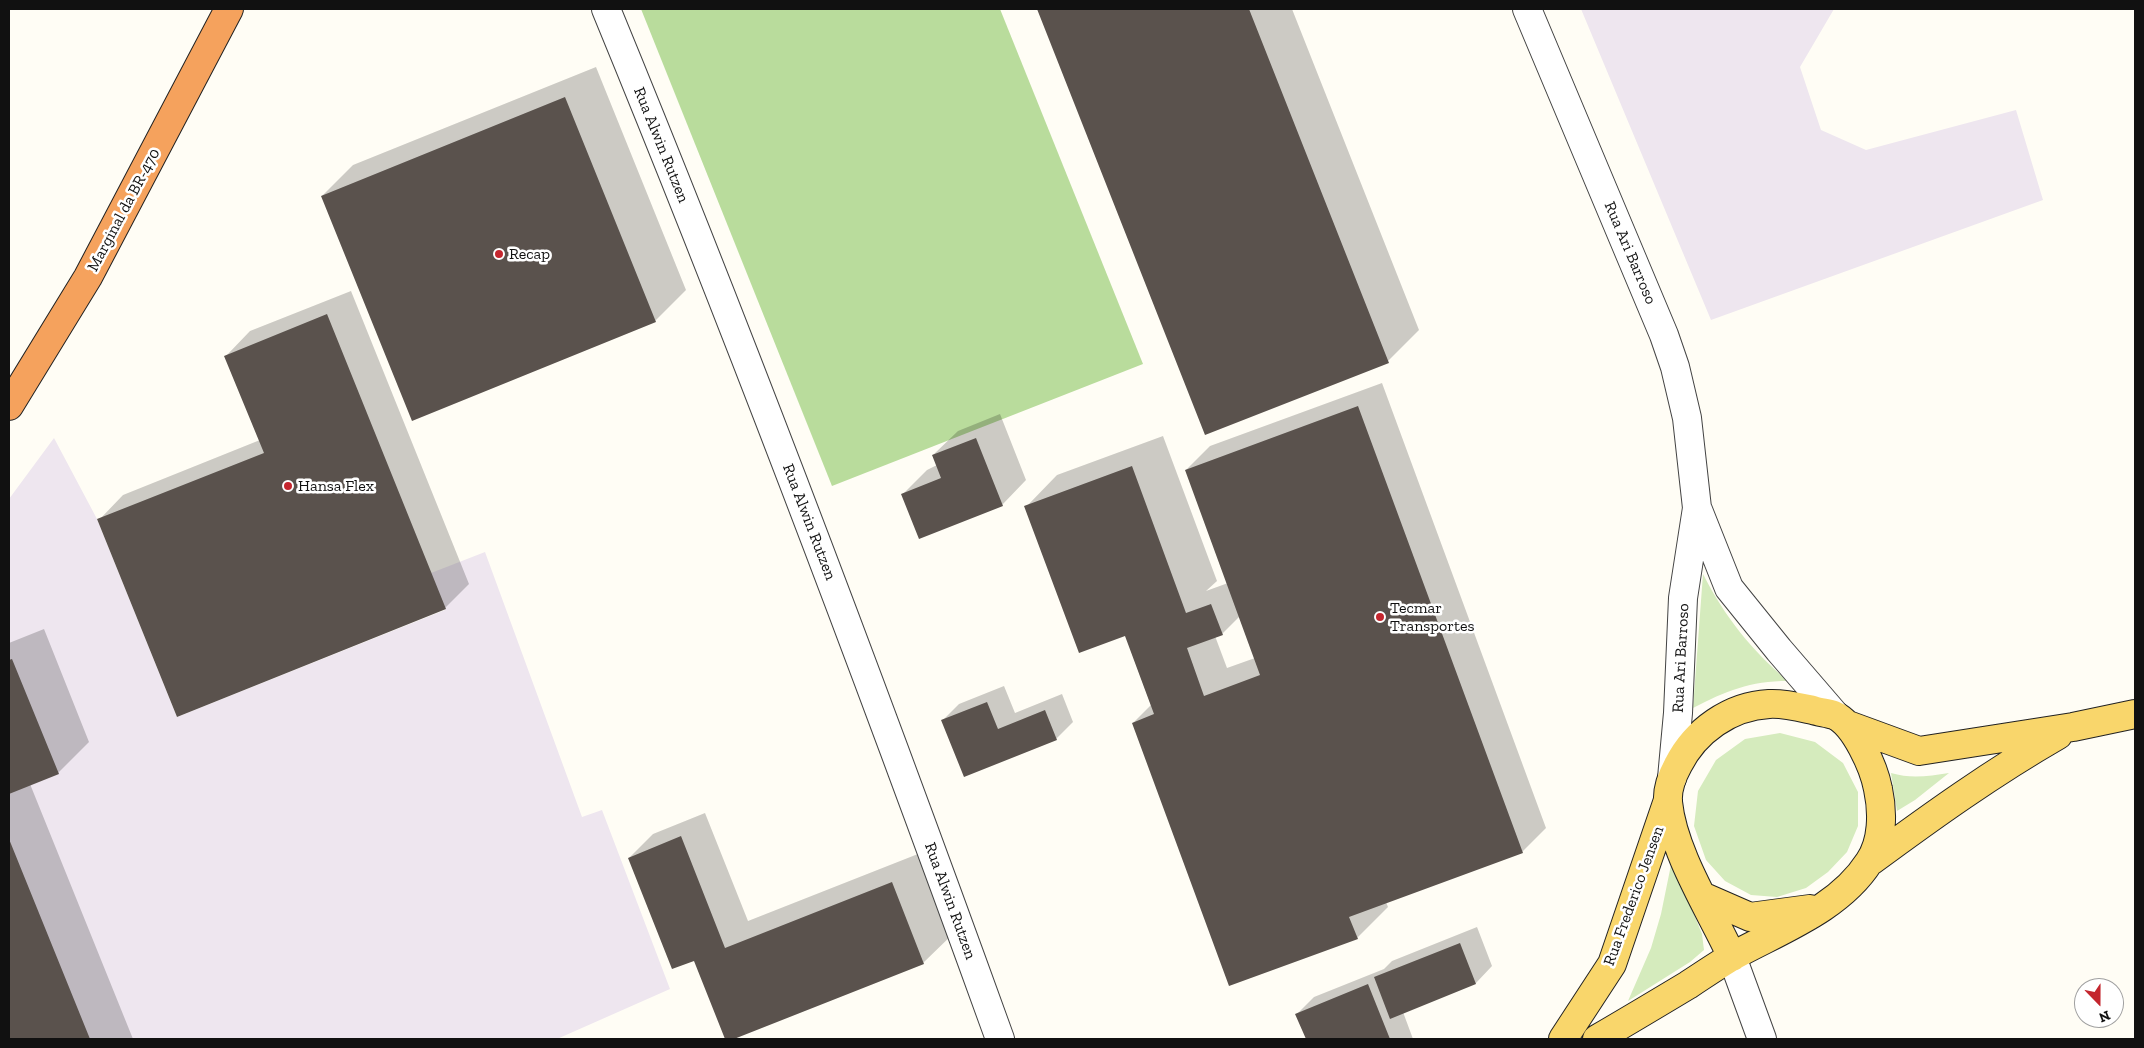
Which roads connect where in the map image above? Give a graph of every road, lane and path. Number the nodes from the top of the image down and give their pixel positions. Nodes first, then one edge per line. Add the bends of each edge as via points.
1 (229, 9) edge
2 (606, 9) edge
3 (1527, 9) edge
4 (9, 406) edge
5 (1697, 508) junction
6 (2135, 714) edge
7 (1841, 720) junction
8 (2072, 727) junction
9 (1670, 789) junction
10 (1871, 861) junction
11 (1702, 896) junction
12 (1822, 907) junction
13 (1732, 957) junction
14 (1000, 1039) edge
15 (1563, 1039) edge
16 (1597, 1039) edge
17 (1762, 1039) edge

1 - 4 highway, Marginal da BR-470 via 88,277
2 - 14 street, Rua Alwin Rutzen via 771,420
3 - 5 street, Rua Ari Barroso via 1670,351 1687,418
5 - 7 street, Rua Ari Barroso via 1729,588
5 - 9 street, Rua Ari Barroso via 1683,598 1678,713
6 - 8 main road
7 - 8 main road via 1919,751
7 - 9 main road, Rua Frederico Jensen via 1801,708 1769,704 1737,710 1709,726 1686,749
7 - 10 main road via 1876,778 1881,805 1880,834
8 - 10 main road via 2008,764
9 - 11 main road via 1672,823
9 - 15 main road, Rua Frederico Jensen via 1612,964
10 - 12 main road via 1850,887
11 - 12 main road via 1750,917
11 - 13 main road
12 - 13 main road
13 - 16 main road
13 - 17 street

